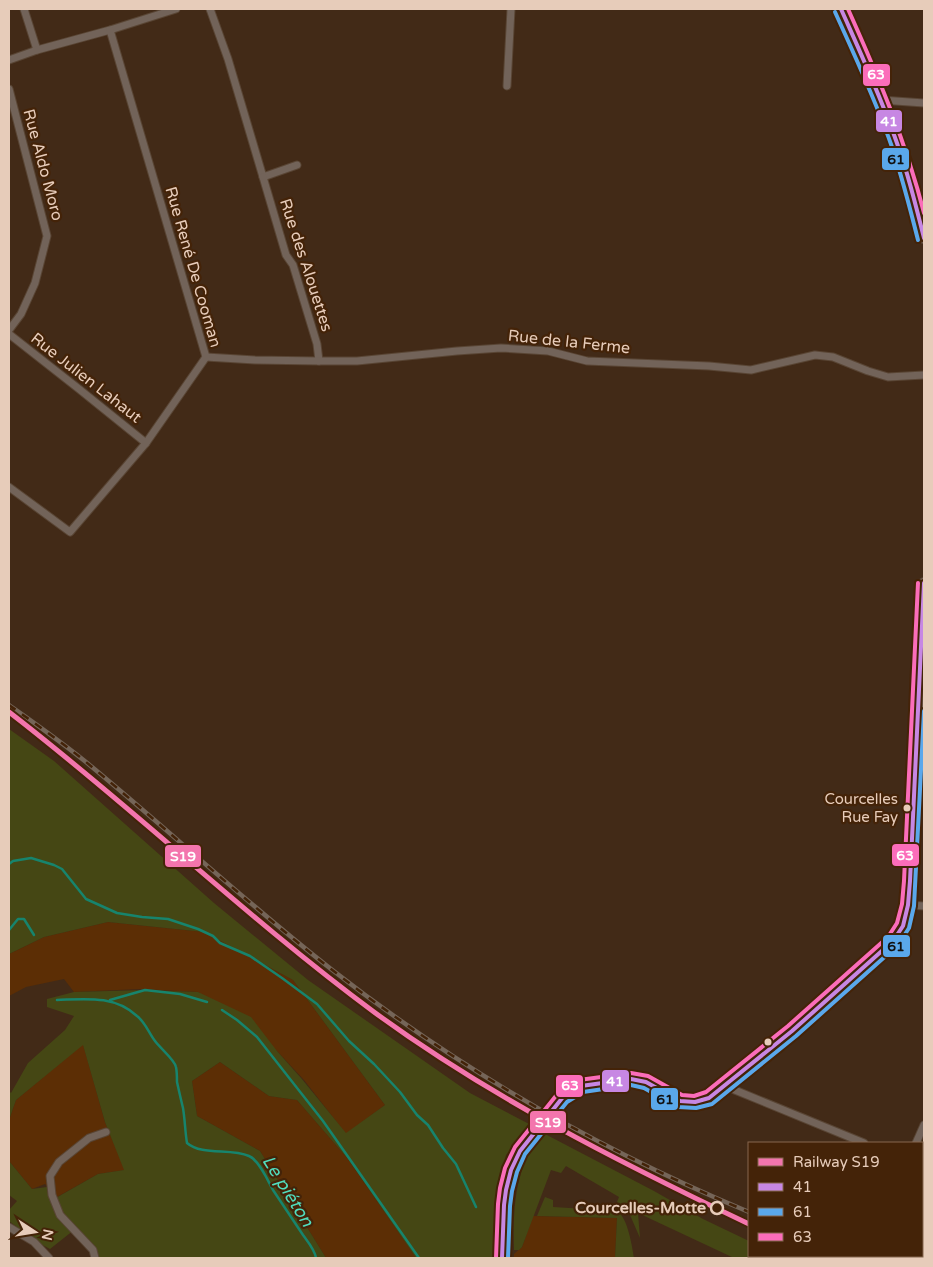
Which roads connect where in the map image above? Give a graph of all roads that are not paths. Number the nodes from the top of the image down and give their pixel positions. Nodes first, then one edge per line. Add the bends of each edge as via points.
1 (24, 9) edge
2 (176, 9) edge
3 (210, 9) edge
4 (511, 9) edge
5 (841, 9) edge
6 (110, 30) junction
7 (37, 50) junction
8 (9, 60) edge
9 (507, 86) dead end
10 (9, 89) edge
11 (881, 100) junction
12 (924, 103) edge
13 (297, 164) dead end
14 (263, 178) junction
15 (924, 238) edge
16 (9, 330) edge
17 (9, 334) edge
18 (206, 357) junction
19 (319, 361) junction
20 (924, 375) edge
21 (146, 443) junction
22 (9, 487) edge
23 (924, 583) edge
24 (920, 754) edge
25 (908, 906) junction
26 (924, 906) edge
27 (725, 1086) junction
28 (924, 1125) edge
29 (106, 1132) dead end
30 (862, 1142) edge
31 (916, 1142) edge
32 (9, 1227) edge
33 (49, 1258) edge
34 (96, 1258) edge
35 (502, 1258) edge

1 - 7 street
2 - 6 street
3 - 14 street, Rue des Alouettes
4 - 9 street
5 - 11 main road
6 - 7 street
6 - 18 street, Rue René De Cooman
7 - 8 street
10 - 16 street, Rue Aldo Moro via 47,236 35,283 21,314
11 - 12 street
11 - 15 main road via 911,184
13 - 14 street
14 - 19 street, Rue des Alouettes via 286,256 293,265 317,344
17 - 21 street, Rue Julien Lahaut
18 - 19 street, Rue de la Ferme
18 - 21 street, Rue René De Cooman
19 - 20 street, Rue de la Ferme via 502,348 548,351 587,361 752,370 815,355 833,357 888,377
21 - 22 street, Rue René De Cooman via 70,532
23 - 24 main road
24 - 25 main road
25 - 26 street
25 - 27 main road via 903,926 893,941
27 - 30 street
27 - 35 main road, bridge via 709,1098 695,1102 680,1101 646,1082 631,1079 581,1086 563,1097 531,1135 511,1170 504,1205
28 - 31 street
29 - 34 street via 89,1138 59,1162 50,1176 52,1195 60,1215 93,1250
32 - 33 street via 34,1242

